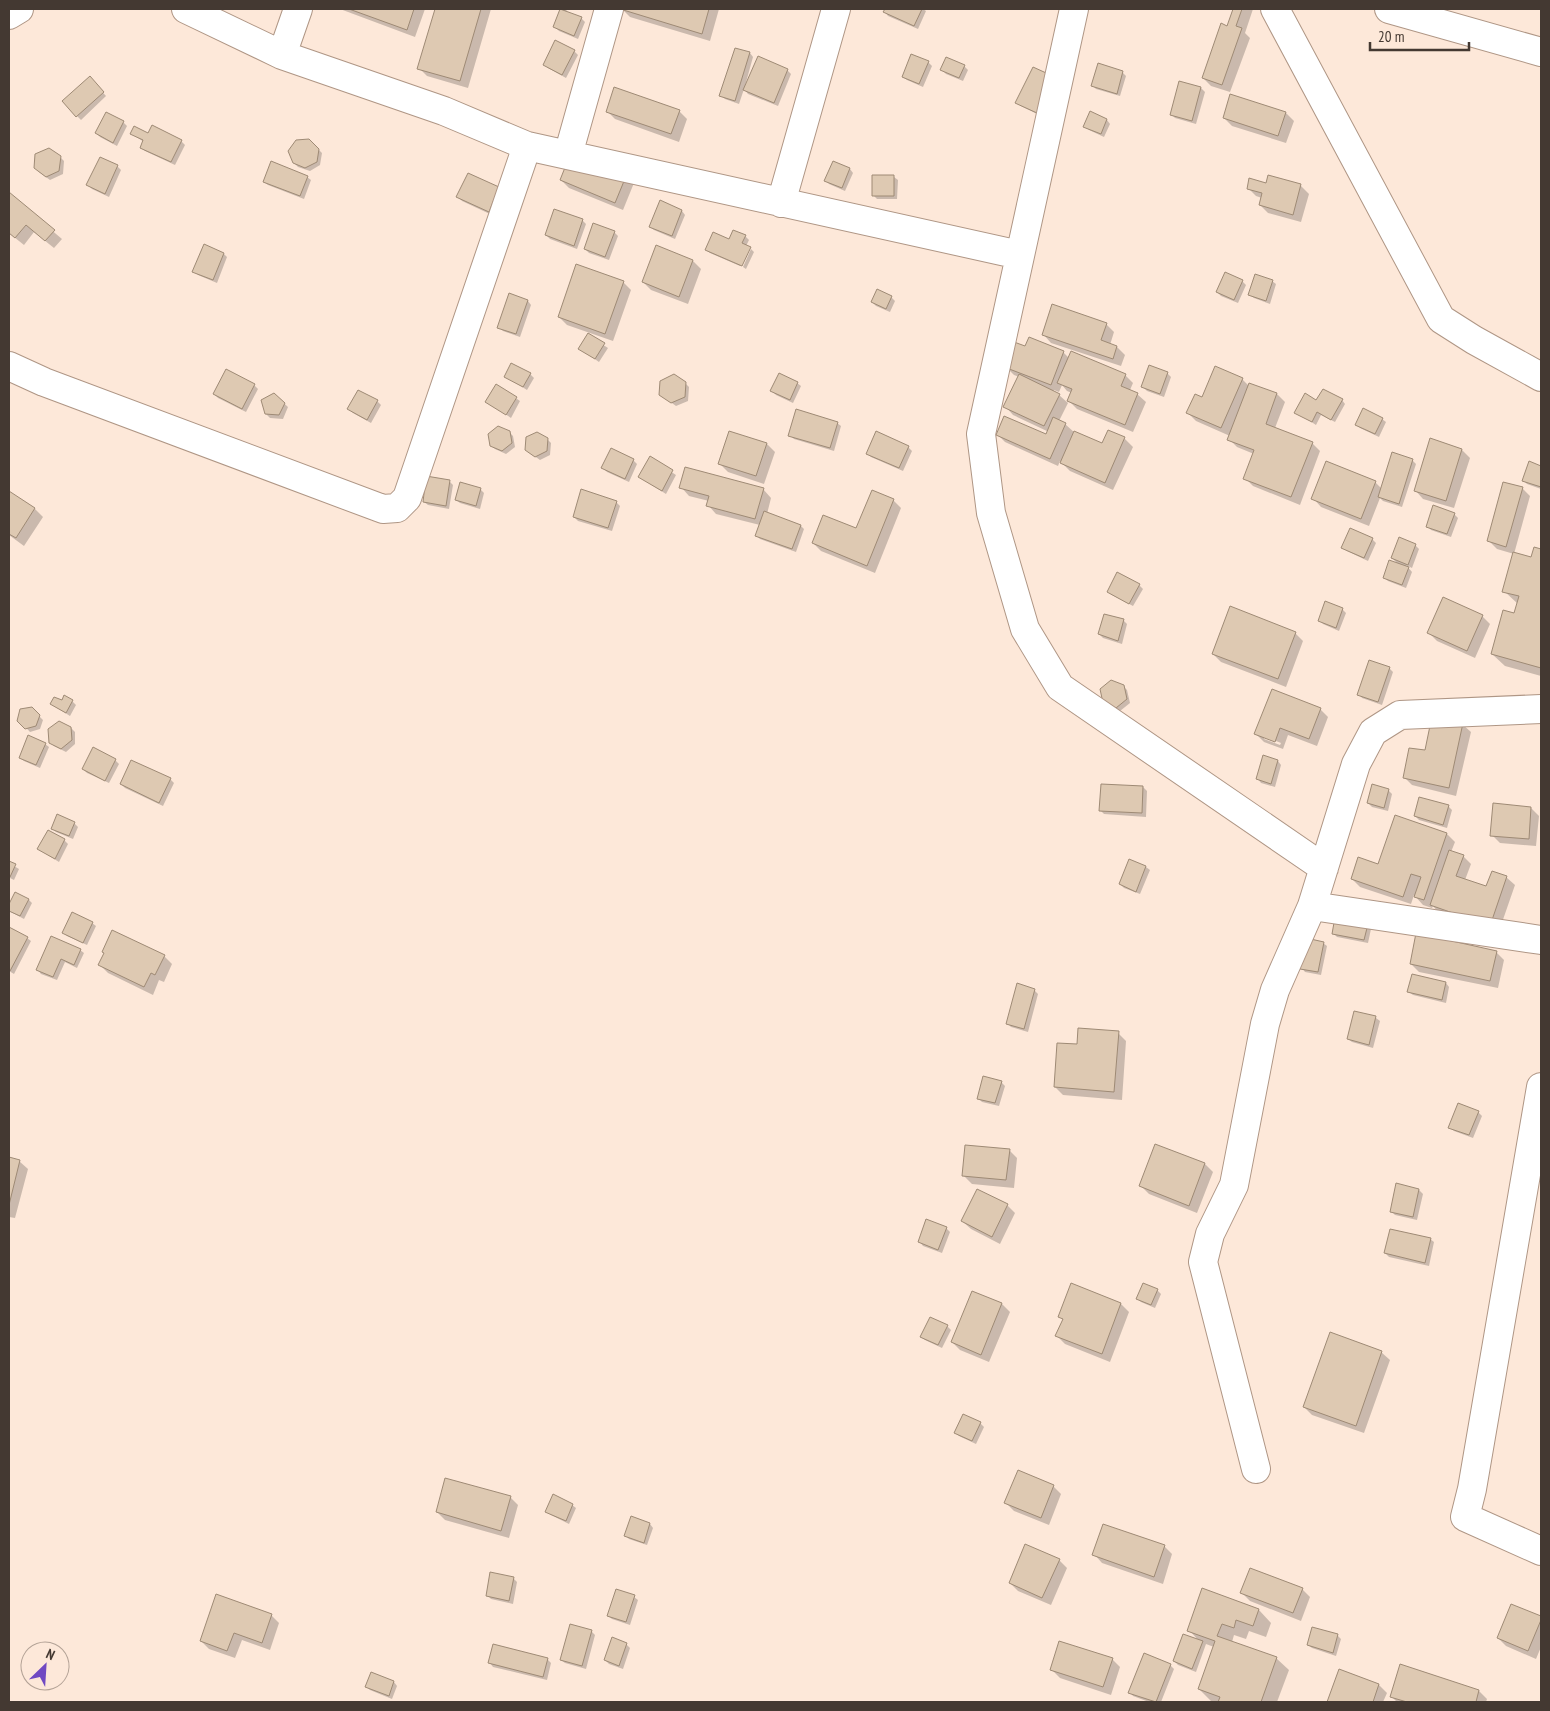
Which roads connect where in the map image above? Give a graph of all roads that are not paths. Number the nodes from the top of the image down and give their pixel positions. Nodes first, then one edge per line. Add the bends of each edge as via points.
1 (19, 9) edge
2 (186, 9) edge
3 (298, 9) edge
4 (609, 9) edge
5 (836, 9) edge
6 (1074, 9) edge
7 (1275, 9) edge
8 (1389, 9) edge
9 (9, 15) edge
10 (1541, 52) edge
11 (282, 55) junction
12 (527, 146) junction
13 (568, 155) junction
14 (782, 203) junction
15 (1020, 255) junction
16 (9, 366) edge
17 (1541, 376) edge
18 (1541, 709) edge
19 (1324, 868) junction
20 (1312, 906) junction
21 (1541, 940) edge
22 (1541, 1086) edge
23 (1256, 1469) dead end
24 (1541, 1551) edge

1 - 9 street
2 - 11 street
3 - 11 street
4 - 13 street
5 - 14 street
6 - 15 street
7 - 17 street via 1441,319
8 - 10 street
11 - 12 street via 444,112
12 - 13 street
12 - 16 street via 407,498 397,508 382,509
13 - 14 street
14 - 15 street
15 - 19 street via 981,434 992,513 1025,630 1060,687
18 - 19 street via 1400,715 1373,732 1356,764
19 - 20 street
20 - 21 street
20 - 23 street via 1275,990 1265,1024 1234,1185 1210,1234 1203,1262
22 - 24 street via 1465,1516

